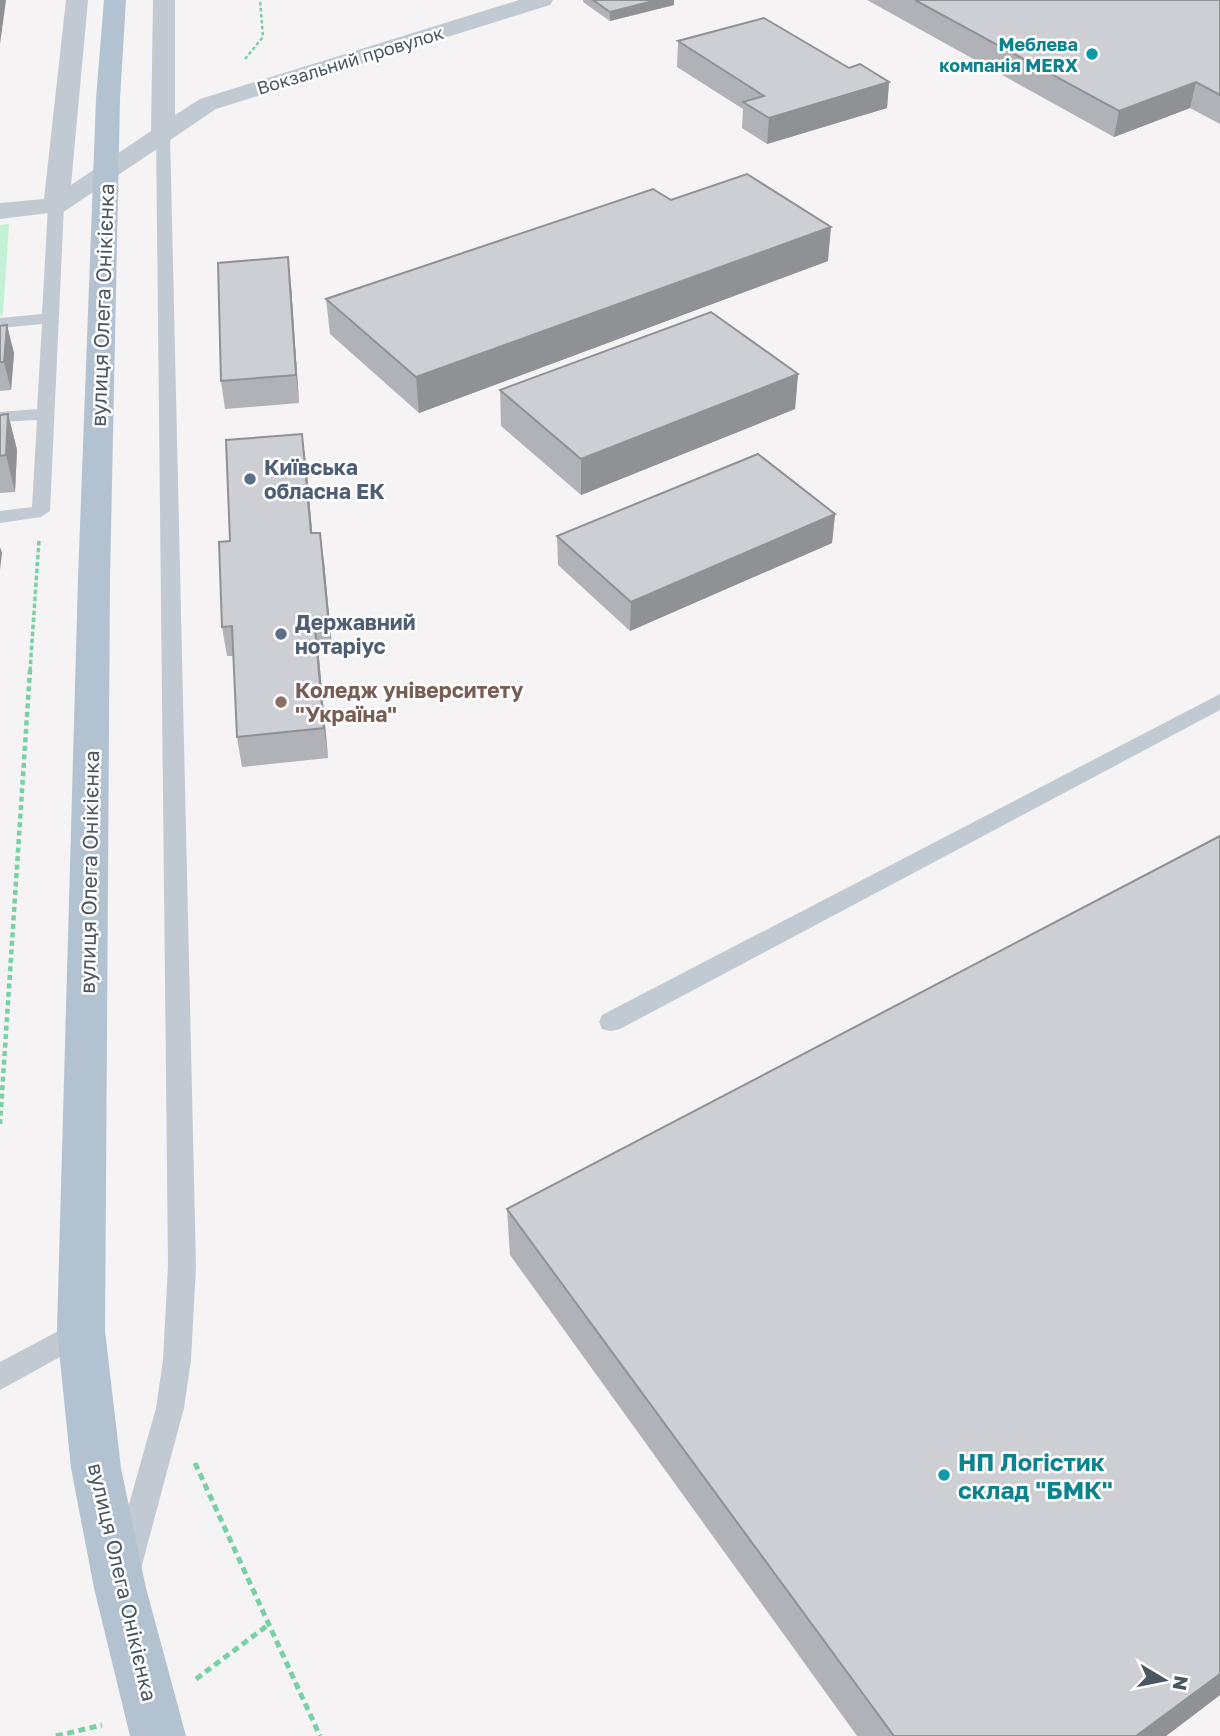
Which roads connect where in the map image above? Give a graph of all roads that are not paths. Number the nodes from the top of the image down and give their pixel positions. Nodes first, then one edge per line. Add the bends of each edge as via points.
1 (77, 0) edge
2 (115, 0) edge
3 (164, 0) edge
4 (542, 0) edge
5 (163, 133) junction
6 (56, 206) junction
7 (0, 211) edge
8 (50, 318) junction
9 (0, 323) edge
10 (44, 414) junction
11 (0, 417) edge
12 (0, 517) edge
13 (1220, 701) edge
14 (611, 1022) dead end
15 (82, 1331) junction
16 (0, 1377) edge
17 (120, 1588) junction
18 (158, 1736) edge

1 - 6 street
2 - 15 main road, вулиця Олега Онікієнка via 94,579
3 - 5 street
4 - 5 street, Вокзальний провулок via 208,104
5 - 6 street, Вокзальний провулок
5 - 17 lane via 182,1266 170,1408
6 - 7 street
6 - 8 lane
8 - 9 lane
8 - 10 lane
10 - 11 lane
10 - 12 lane via 41,511
13 - 14 lane
15 - 16 lane
15 - 17 main road, вулиця Олега Онікієнка via 96,1468
17 - 18 main road, вулиця Олега Онікієнка

